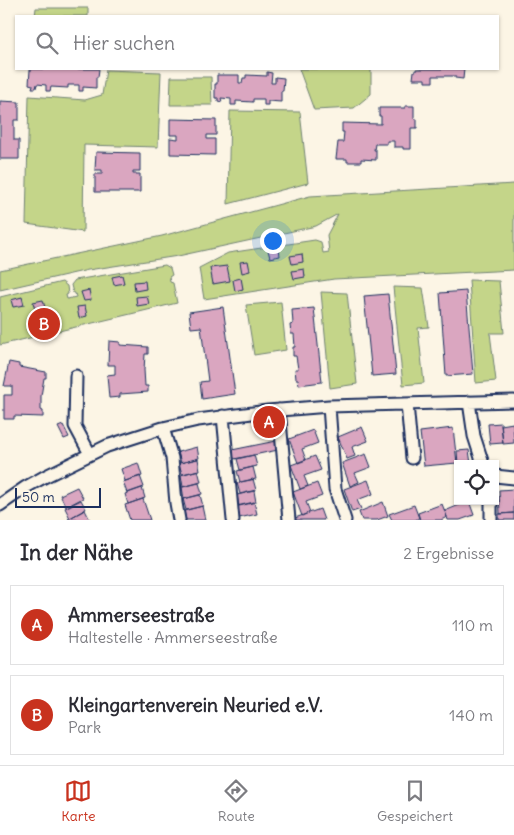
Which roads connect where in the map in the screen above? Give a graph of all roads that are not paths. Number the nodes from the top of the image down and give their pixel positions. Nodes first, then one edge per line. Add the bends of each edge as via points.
1 (76, 376) dead end
2 (514, 401) edge
3 (469, 402) junction
4 (407, 404) junction
5 (329, 406) junction
6 (279, 410) junction
7 (223, 416) junction
8 (163, 428) junction
9 (90, 454) junction
10 (412, 458) dead end
11 (482, 460) edge
12 (499, 476) edge
13 (514, 478) edge
14 (0, 505) edge
15 (491, 505) edge
16 (179, 520) edge
17 (234, 520) edge
18 (289, 520) edge
19 (345, 520) edge
20 (491, 520) edge

1 - 9 street via 75,426
2 - 3 street
3 - 4 street
3 - 11 street
4 - 5 street
4 - 10 street
5 - 6 street
5 - 19 street via 336,489
6 - 7 street
6 - 18 street
7 - 8 street
7 - 17 street
8 - 9 street
8 - 16 street via 172,458
9 - 14 street
12 - 13 street
15 - 20 street

